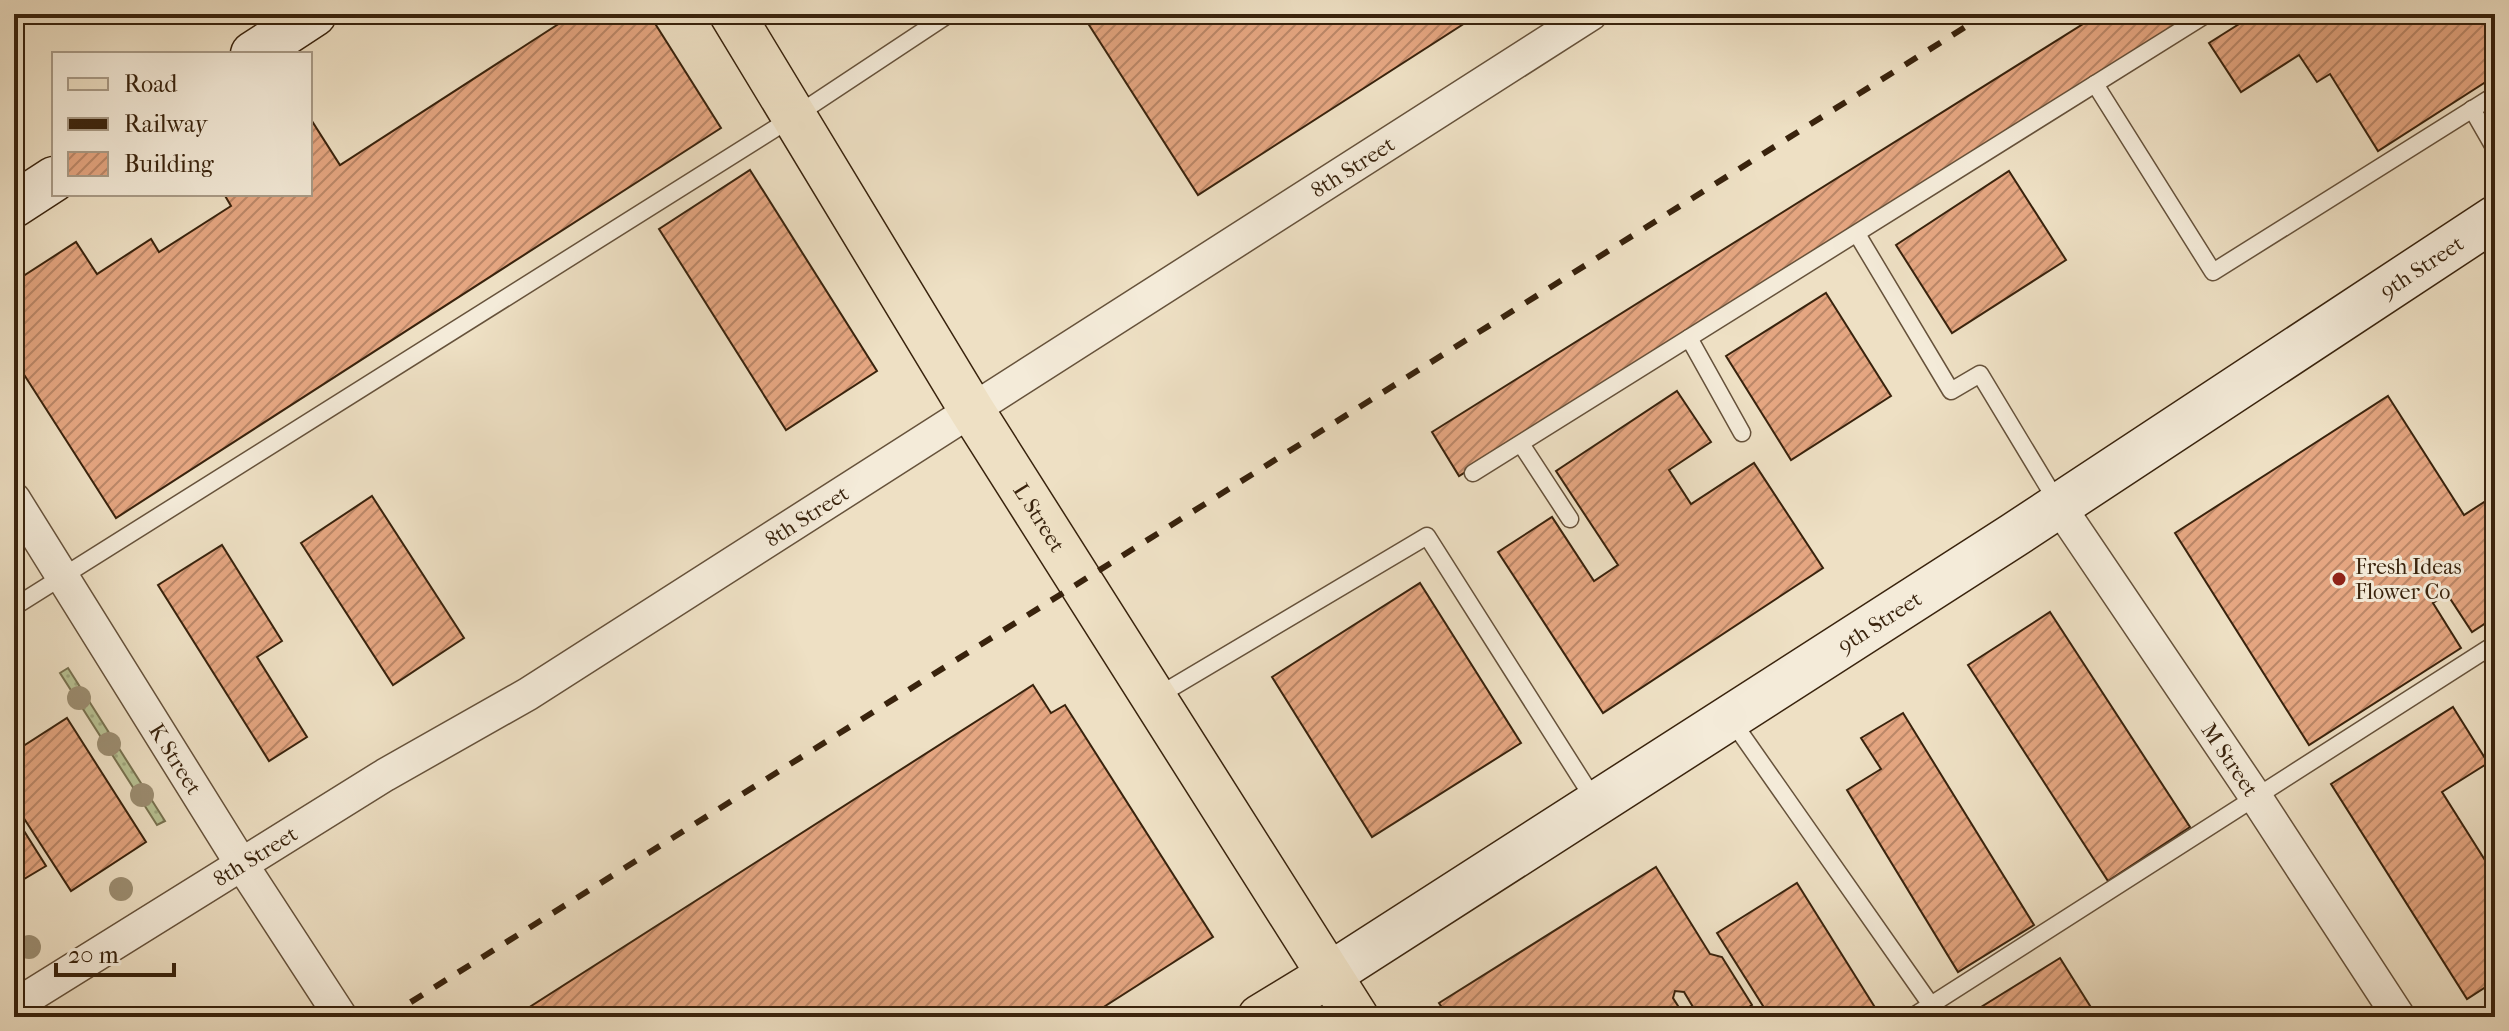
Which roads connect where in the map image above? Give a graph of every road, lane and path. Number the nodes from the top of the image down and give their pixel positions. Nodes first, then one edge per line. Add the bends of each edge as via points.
1 (314, 14) edge
2 (732, 14) edge
3 (949, 14) edge
4 (1591, 14) edge
5 (2207, 14) edge
6 (256, 52) edge
7 (2095, 84) junction
8 (2495, 95) edge
9 (2472, 109) junction
10 (795, 116) junction
11 (2495, 149) edge
12 (52, 180) edge
13 (14, 205) edge
14 (2495, 218) edge
15 (1857, 234) junction
16 (1689, 338) junction
17 (971, 409) junction
18 (1742, 433) dead end
19 (1521, 444) junction
20 (1473, 473) dead end
21 (14, 499) edge
22 (2059, 506) junction
23 (1570, 519) dead end
24 (61, 577) junction
25 (14, 607) edge
26 (2495, 644) edge
27 (1155, 698) junction
28 (1730, 718) junction
29 (2255, 796) junction
30 (1596, 804) junction
31 (242, 865) junction
32 (1329, 975) junction
33 (1931, 1005) junction
34 (14, 1006) edge
35 (341, 1017) edge
36 (1260, 1017) edge
37 (1356, 1017) edge
38 (1912, 1017) edge
39 (2399, 1017) edge

1 - 6 main road
2 - 10 main road, L Street
3 - 10 lane
4 - 17 street, 8th Street
5 - 7 lane
7 - 9 lane via 2213,272
7 - 15 lane
8 - 9 lane
9 - 11 lane
10 - 17 main road, L Street
10 - 24 lane
12 - 13 main road
14 - 22 main road, 9th Street
15 - 16 lane
15 - 22 lane via 1951,391 1980,374
16 - 18 lane
16 - 19 lane
17 - 27 main road, L Street
17 - 31 street, 8th Street via 528,694
19 - 20 lane
19 - 23 lane
21 - 24 street, K Street
22 - 28 main road, 9th Street
22 - 29 street, M Street
24 - 25 lane
24 - 31 street, K Street
26 - 29 lane
27 - 30 lane via 1427,536
27 - 32 main road, L Street
28 - 30 main road, 9th Street
28 - 33 lane
29 - 33 lane
29 - 39 street, M Street
30 - 32 main road, 9th Street
31 - 34 street, 8th Street
31 - 35 street, K Street
32 - 36 main road, 9th Street
32 - 37 main road, L Street
33 - 38 lane

